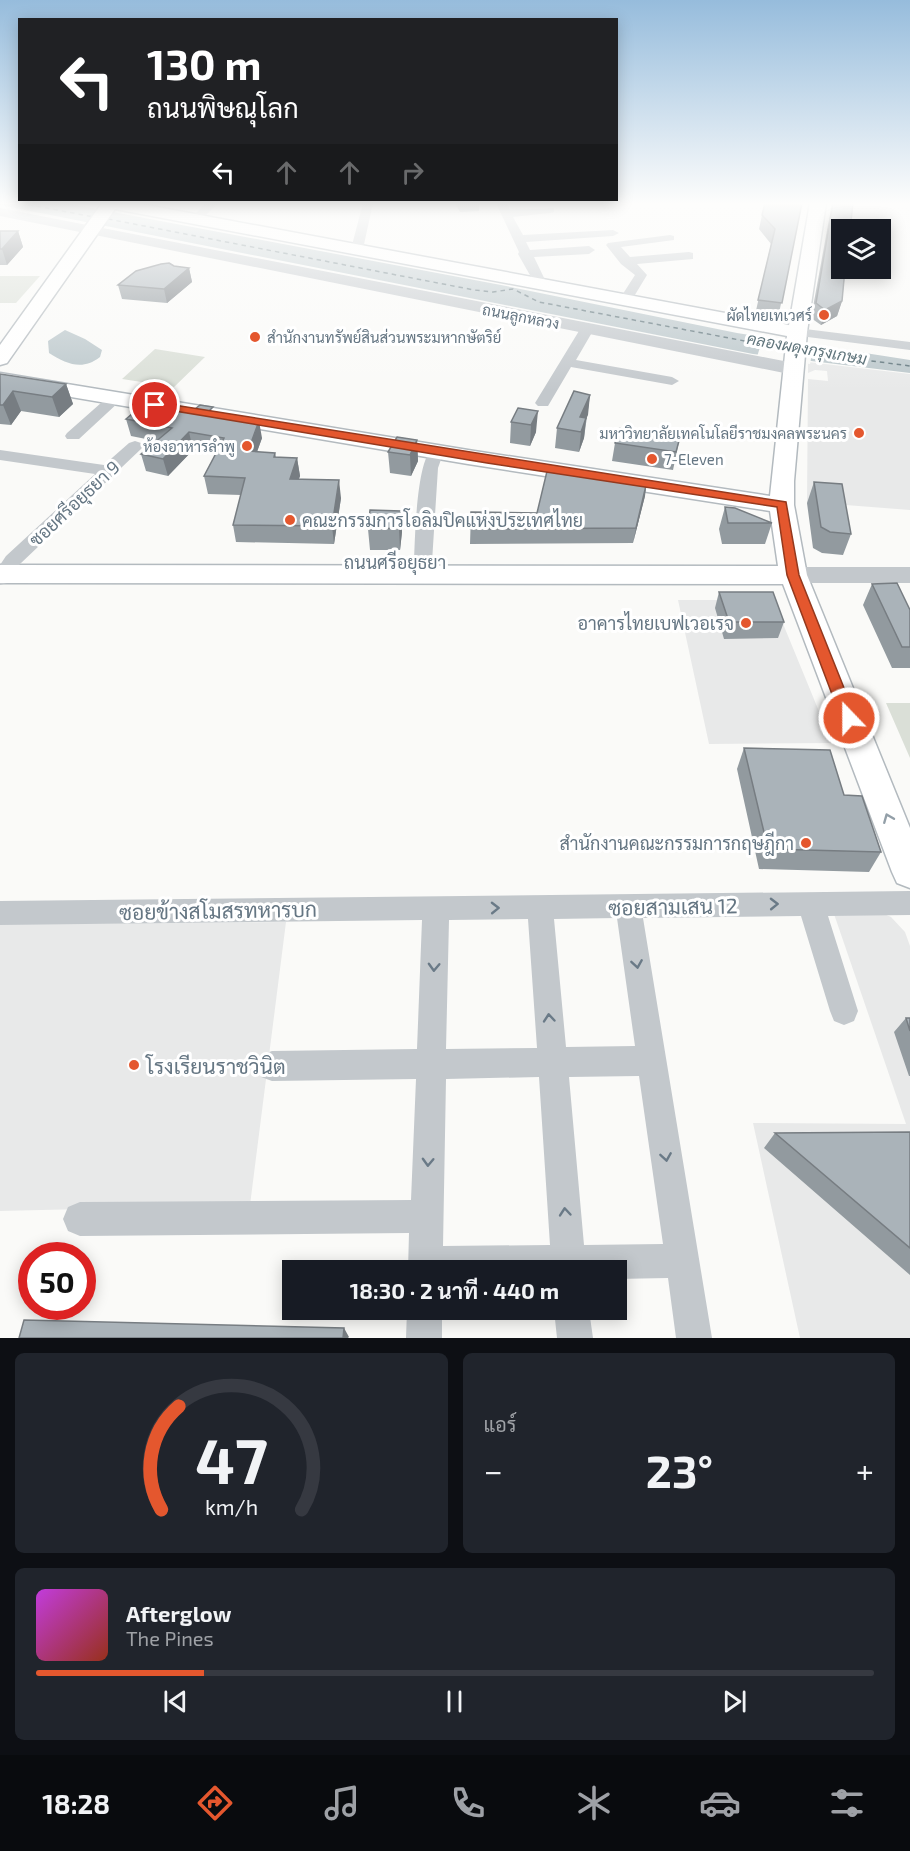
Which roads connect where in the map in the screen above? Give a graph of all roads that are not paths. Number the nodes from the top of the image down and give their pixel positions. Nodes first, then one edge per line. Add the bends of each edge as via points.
1 (65, 265) edge
2 (282, 265) edge
3 (443, 265) edge
4 (530, 265) edge
5 (630, 265) edge
6 (808, 265) edge
7 (541, 284) junction
8 (625, 300) junction
9 (587, 329) junction
10 (797, 335) junction
11 (910, 346) edge
12 (0, 359) edge
13 (566, 362) junction
14 (795, 366) junction
15 (0, 379) edge
16 (672, 381) dead end
17 (115, 398) junction
18 (543, 403) dead end
19 (73, 436) dead end
20 (135, 446) dead end
21 (436, 451) junction
22 (0, 454) edge
23 (108, 471) junction
24 (782, 505) junction
25 (423, 562) junction
26 (500, 568) junction
27 (782, 570) junction
28 (3, 573) edge
29 (254, 575) junction
30 (910, 575) edge
31 (466, 582) junction
32 (910, 872) edge
33 (910, 903) edge
34 (811, 904) junction
35 (628, 906) junction
36 (540, 907) junction
37 (436, 908) junction
38 (0, 913) edge
39 (844, 1011) dead end
40 (652, 1061) junction
41 (553, 1062) junction
42 (431, 1064) junction
43 (272, 1066) dead end
44 (426, 1216) junction
45 (80, 1219) dead end
46 (425, 1260) edge
47 (569, 1260) edge
48 (682, 1261) junction
49 (627, 1263) edge
50 (425, 1320) edge
51 (573, 1320) edge
52 (424, 1338) edge
53 (574, 1338) edge
54 (694, 1338) edge

1 - 12 main road
2 - 9 street, ถนนลูกหลวง
3 - 7 main road
4 - 7 street
5 - 8 street via 640,275
6 - 10 main road
7 - 8 main road
8 - 10 main road
9 - 13 street
9 - 14 street, ถนนลูกหลวง
10 - 11 street
10 - 14 main road
13 - 16 street
13 - 18 street
14 - 24 main road
15 - 17 main road
17 - 19 street
17 - 21 main road
20 - 23 street, ซอยศรีอยุธยา 9
21 - 24 main road
21 - 25 street via 430,468
22 - 23 street
23 - 28 street, ซอยศรีอยุธยา 9
24 - 27 main road
25 - 26 main road, ถนนศรีอยุธยา
25 - 29 main road, ถนนศรีอยุธยา
26 - 27 main road, ถนนศรีอยุธยา
26 - 31 main road, ถนนศรีอยุธยา
27 - 30 street, ถนนศรีอยุธยา
27 - 31 main road, ถนนศรีอยุธยา via 733,590
32 -> 27 main road
28 - 29 main road, ถนนศรีอยุธยา
28 - 29 main road, ถนนศรีอยุธยา
29 - 31 main road, ถนนศรีอยุธยา
33 - 34 street, ซอยสามเสน 12
35 -> 34 street, ซอยสามเสน 12
34 - 39 street
35 - 36 street, ซอยสามเสน 12
35 -> 40 street
37 -> 36 street, ซอยสามเสน 12
41 -> 36 street
37 - 38 street, ซอยข้างสโมสรทหารบก
37 -> 42 street
40 - 41 street
40 -> 48 street
41 - 42 street
47 -> 41 street
42 - 43 street
42 -> 44 street
44 - 45 street
44 - 46 street
48 - 49 street
48 - 54 street
50 - 52 street
51 - 53 street

